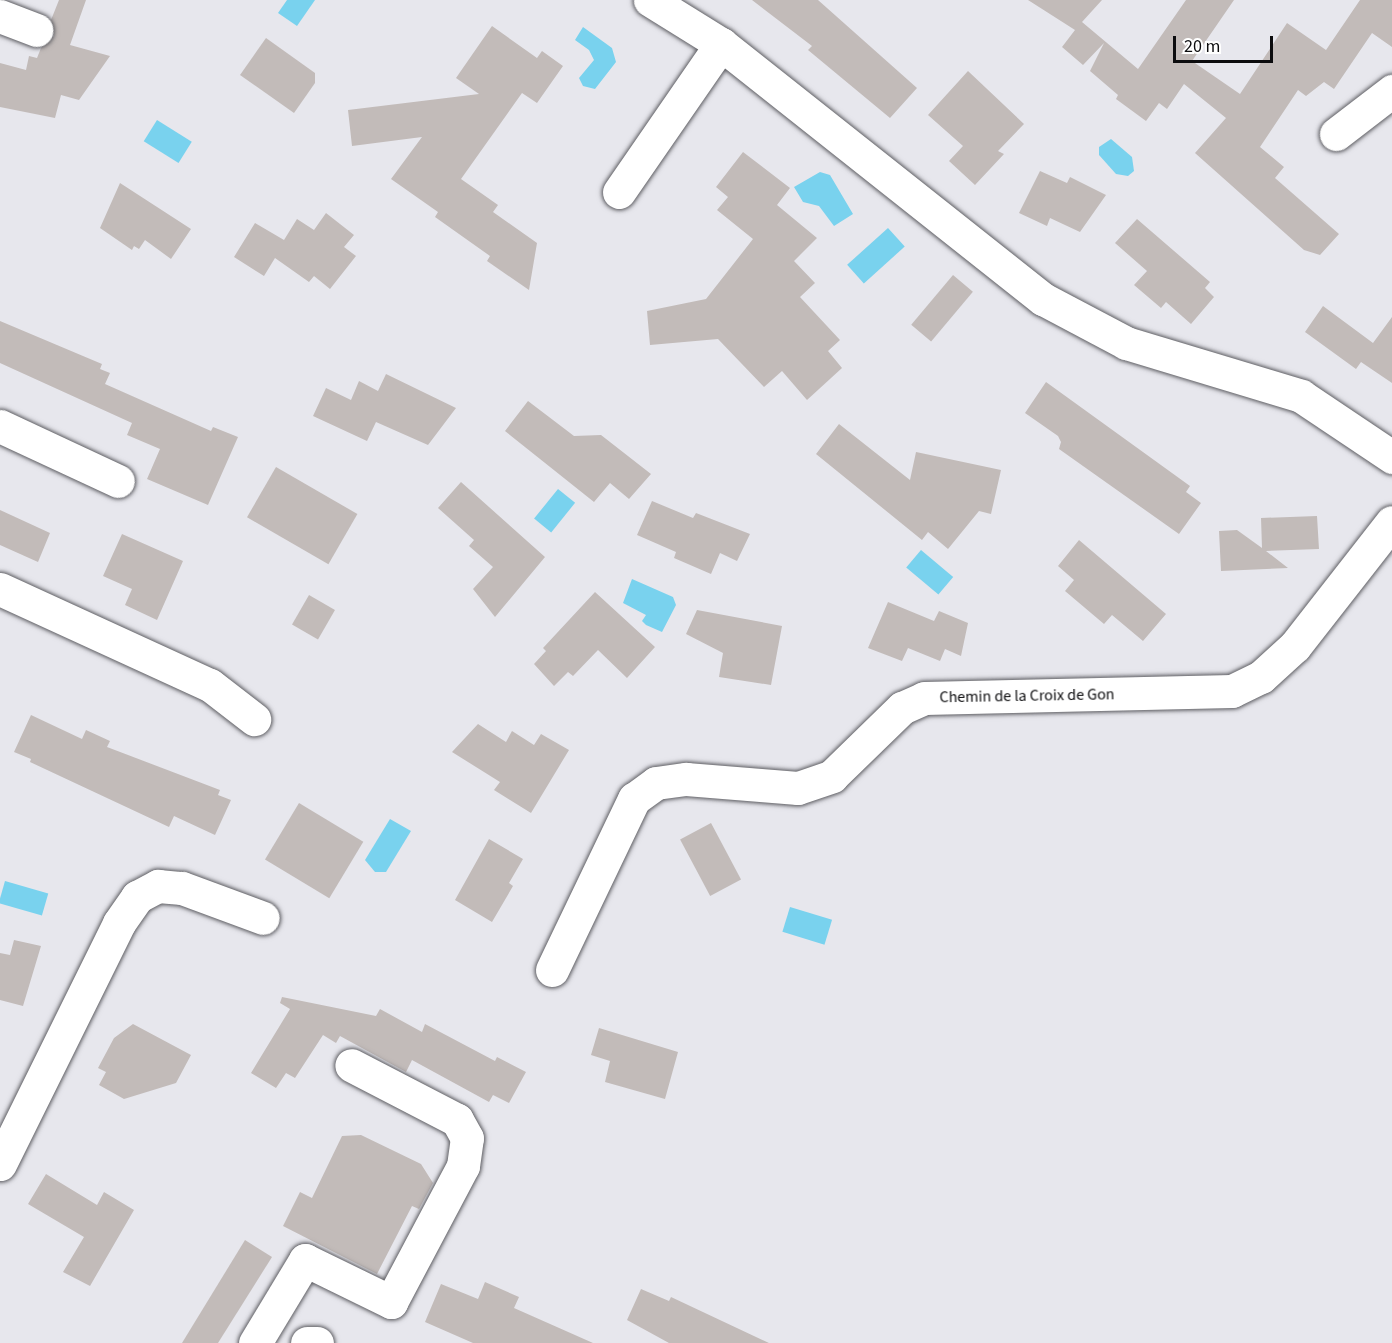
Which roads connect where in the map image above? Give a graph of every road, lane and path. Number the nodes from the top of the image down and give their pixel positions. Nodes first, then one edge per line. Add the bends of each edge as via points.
1 (650, 0) edge
2 (0, 16) edge
3 (36, 30) dead end
4 (721, 44) junction
5 (1392, 91) edge
6 (1336, 134) dead end
7 (619, 192) dead end
8 (0, 426) edge
9 (1392, 456) edge
10 (118, 481) dead end
11 (1392, 522) edge
12 (0, 590) edge
13 (254, 719) dead end
14 (262, 918) dead end
15 (552, 970) dead end
16 (351, 1065) dead end
17 (0, 1164) edge
18 (255, 1343) edge
19 (307, 1343) edge
20 (317, 1343) edge

1 - 4 street
2 - 3 street
4 - 7 street
4 - 9 street via 1043,299 1126,343 1300,396
5 - 6 street
8 - 10 street
11 - 15 street, Chemin de la Croix de Gon via 1294,646 1261,677 1232,691 924,698 902,708 832,776 798,788 686,779 656,783 634,799
12 - 13 street via 210,685
14 - 17 street via 182,888 158,886 137,897 119,924
16 - 18 street via 457,1120 467,1138 463,1166 391,1302 305,1260
19 - 20 street

